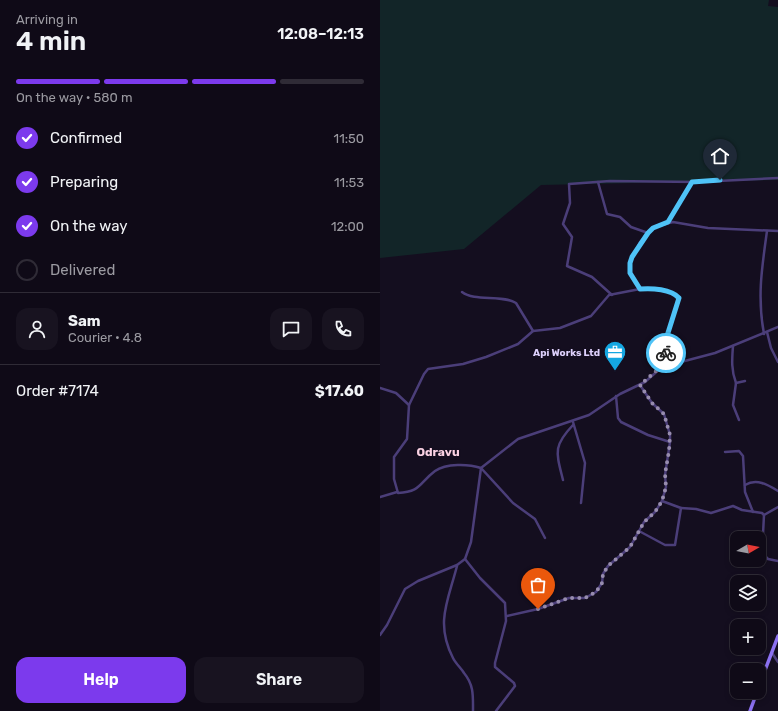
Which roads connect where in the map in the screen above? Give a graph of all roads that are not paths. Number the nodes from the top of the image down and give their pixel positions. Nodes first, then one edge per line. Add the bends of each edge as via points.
1 (778, 178) edge
2 (598, 182) junction
3 (692, 182) junction
4 (668, 222) junction
5 (767, 231) junction
6 (778, 231) edge
7 (648, 233) junction
8 (640, 289) junction
9 (462, 292) dead end
10 (612, 294) junction
11 (778, 326) edge
12 (533, 331) junction
13 (768, 332) junction
14 (764, 334) junction
15 (733, 346) junction
16 (778, 362) edge
17 (668, 365) junction
18 (745, 381) dead end
19 (736, 383) junction
20 (640, 385) junction
21 (380, 388) edge
22 (616, 396) junction
23 (409, 404) junction
24 (739, 420) dead end
25 (573, 423) junction
26 (670, 442) junction
27 (725, 452) dead end
28 (481, 468) junction
29 (563, 480) dead end
30 (745, 485) junction
31 (778, 491) edge
32 (397, 492) junction
33 (380, 497) edge
34 (662, 501) junction
35 (581, 503) dead end
36 (778, 507) edge
37 (681, 508) junction
38 (753, 512) junction
39 (764, 515) junction
40 (639, 531) junction
41 (545, 538) dead end
42 (465, 559) junction
43 (778, 561) edge
44 (457, 565) junction
45 (507, 616) junction
46 (380, 634) edge
47 (778, 636) edge
48 (771, 653) junction
49 (778, 662) edge
50 (766, 667) edge
51 (754, 699) edge
52 (473, 711) edge
53 (496, 711) edge
54 (750, 711) edge

1 - 3 street
2 - 3 street
2 - 7 street via 607,214
2 - 10 street via 569,184 570,203 563,224 573,239 567,265 568,268 596,279
3 - 4 street
4 - 5 street via 708,228
4 - 7 street
5 - 6 street
5 - 14 street via 760,281 760,317
7 - 8 street via 636,249 630,263 630,273
8 - 10 street
8 - 17 street via 656,289 679,298 665,344
9 - 12 street via 469,296 513,301 519,305
10 - 12 street via 607,296 591,316 560,328
11 - 13 street
12 - 23 street via 518,344 486,357 463,364 428,369
13 - 14 street
13 - 16 street via 771,348
14 - 15 street
15 - 17 street
15 - 19 street via 732,364
17 - 20 street via 656,371
18 - 19 street
19 - 24 street via 734,405
20 - 22 street
20 - 26 street via 652,403 664,414
21 - 23 street via 396,393
22 - 25 street
22 - 26 street via 618,418 621,422
23 - 32 street via 407,439 394,457
25 - 28 street via 521,437
25 - 29 street via 559,443 558,460
25 - 35 street via 585,463
26 - 34 street via 665,474 666,487
27 - 30 street via 739,451 743,456
28 - 32 street via 468,465 441,468 417,489
28 - 41 street via 513,503 535,520
28 - 42 street via 471,542
30 - 31 street via 750,482 763,482
30 - 38 street via 746,497
32 - 33 street
34 - 37 street
34 - 40 street
36 - 39 street
37 - 38 street via 711,513 732,506
37 - 40 street via 674,545 665,545
38 - 39 street
39 - 43 street via 762,553 768,559
40 - 45 street via 630,547 608,566 603,574 602,583 593,594 583,599 569,598
42 - 44 street
42 - 45 street via 480,578 503,599
44 - 46 street via 405,589
44 - 52 street via 444,609 443,622 445,638 453,660 467,676 472,688
45 - 53 street via 495,663 515,686
47 - 48 main road
48 - 49 street
48 - 50 main road
51 - 54 main road

